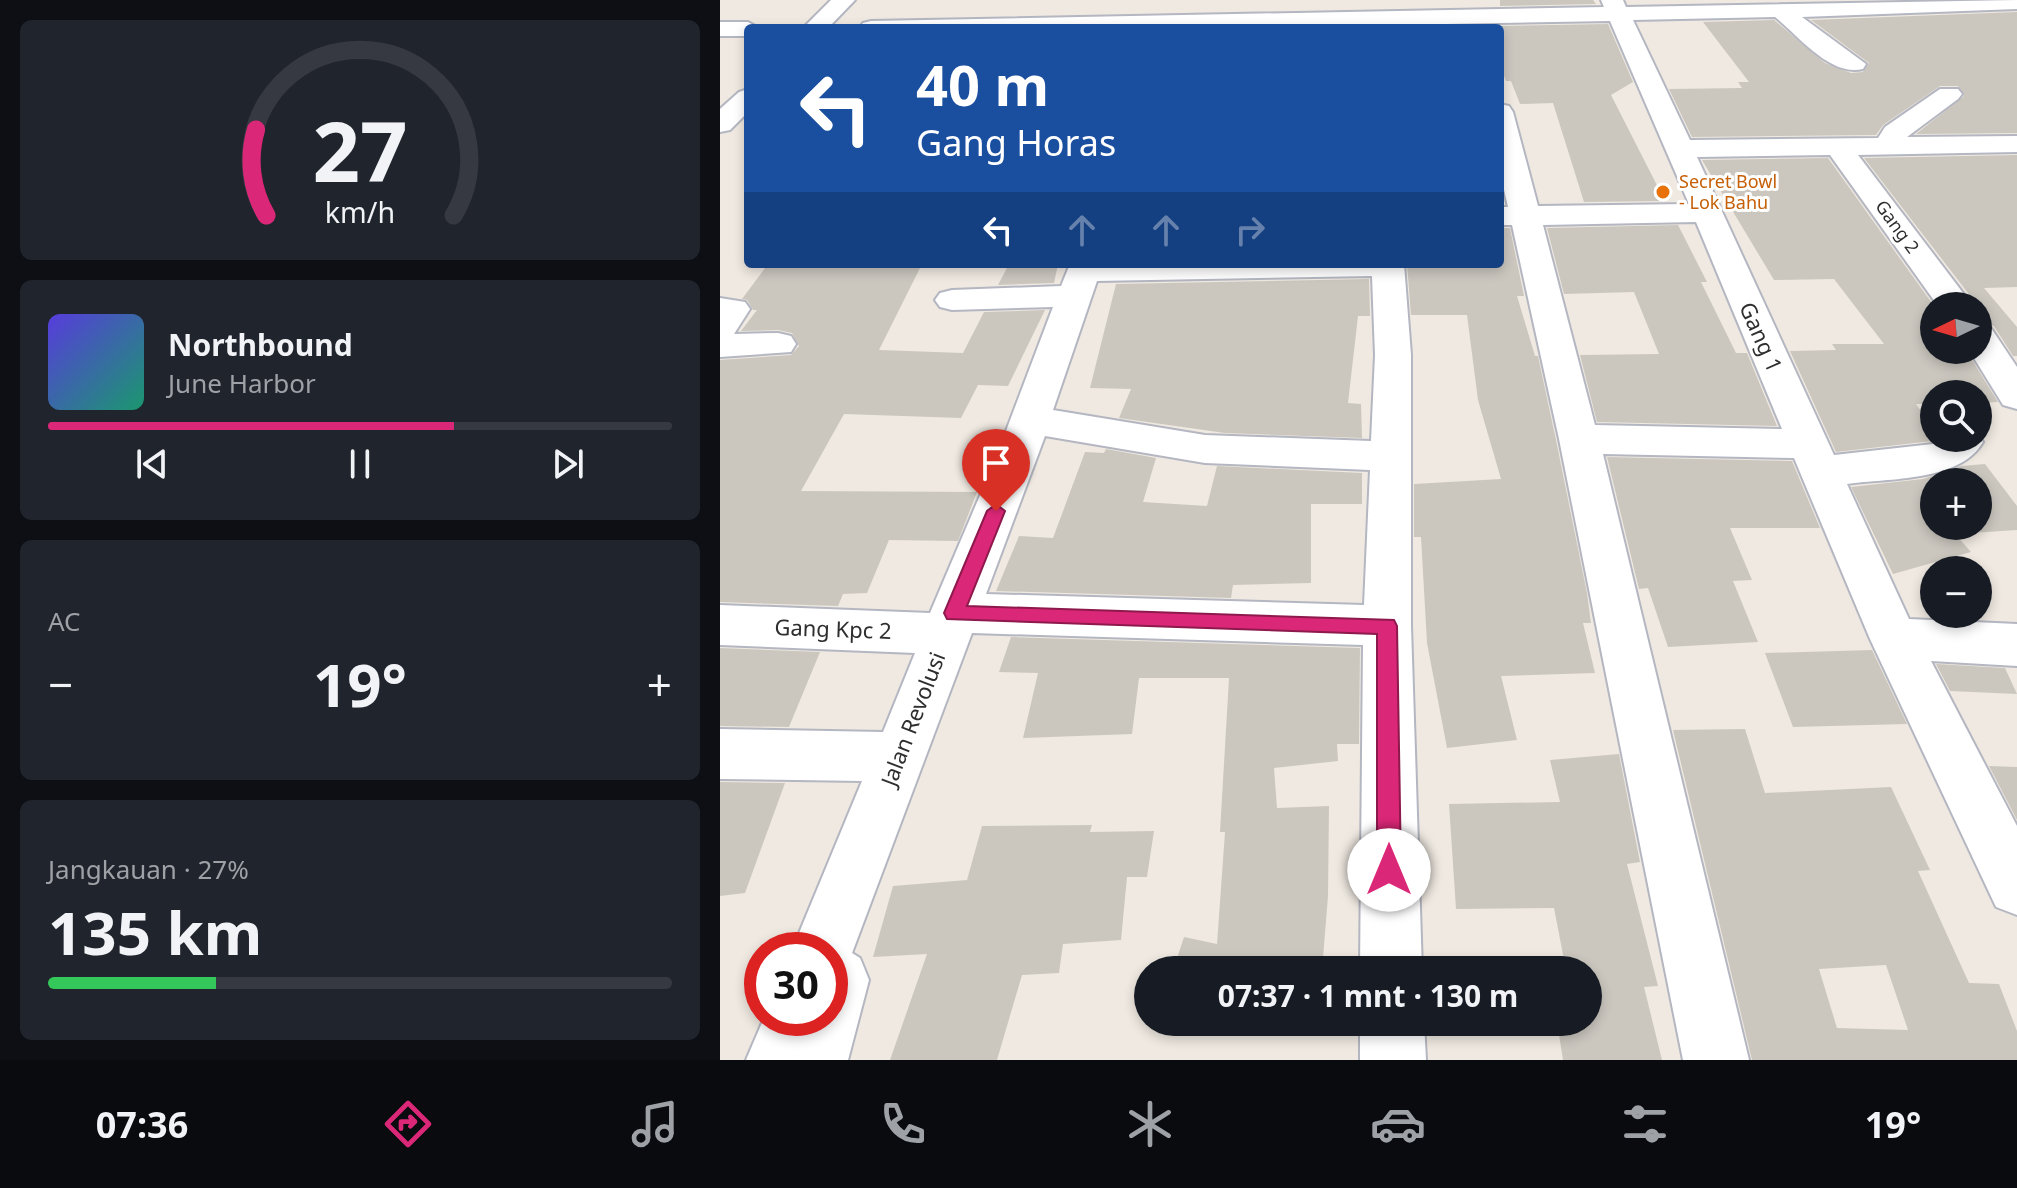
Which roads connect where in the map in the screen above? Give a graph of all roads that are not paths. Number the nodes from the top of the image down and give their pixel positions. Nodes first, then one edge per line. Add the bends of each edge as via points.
1 (844, 0) edge
2 (963, 0) edge
3 (1025, 0) edge
4 (1085, 0) edge
5 (2017, 2) edge
6 (1869, 4) edge
7 (1615, 6) edge
8 (1315, 10) edge
9 (1779, 10) junction
10 (1179, 17) edge
11 (1480, 22) edge
12 (1380, 23) edge
13 (819, 24) edge
14 (945, 24) edge
15 (1010, 24) edge
16 (1075, 24) joint
17 (720, 29) edge
18 (744, 29) edge
19 (1854, 64) dead end
20 (1949, 94) dead end
21 (740, 106) edge
22 (720, 125) edge
23 (2017, 144) edge
24 (1887, 146) junction
25 (1504, 147) edge
26 (1838, 147) junction
27 (1678, 149) junction
28 (1706, 213) junction
29 (1512, 216) edge
30 (1312, 268) edge
31 (1388, 268) edge
32 (1082, 277) edge
33 (1946, 292) edge
34 (952, 300) dead end
35 (720, 309) edge
36 (720, 329) edge
37 (778, 344) dead end
38 (720, 346) edge
39 (1992, 357) edge
40 (2009, 382) edge
41 (1031, 420) junction
42 (1579, 439) junction
43 (1950, 452) edge
44 (1389, 456) junction
45 (1815, 458) junction
46 (950, 624) junction
47 (720, 625) edge
48 (1387, 626) junction
49 (2017, 645) edge
50 (1904, 656) junction
51 (720, 754) edge
52 (899, 757) junction
53 (2017, 886) edge
54 (830, 932) edge
55 (1391, 956) edge
56 (789, 1036) edge
57 (822, 1036) edge
58 (1392, 1036) edge
59 (779, 1060) edge
60 (815, 1060) edge
61 (1393, 1060) edge
62 (1716, 1060) edge

1 - 13 street
2 - 14 street
3 - 15 street
4 - 16 street
5 - 6 street
6 - 9 street
7 - 9 street
7 - 11 street
7 - 27 street, Gang 1
8 - 10 street
8 - 12 street
9 - 19 street
10 - 16 street
11 - 12 street
17 - 18 street
20 - 24 street via 1895,133
21 - 22 street
23 - 24 street
24 - 26 street
25 - 29 street
26 - 27 street
26 - 33 street, Gang 2
27 - 28 street, Gang 1
28 - 29 street
28 - 45 street, Gang 1
29 - 42 street
30 - 32 street
31 - 44 street via 1393,355
32 - 34 street
32 - 41 street, Jalan Revolusi
35 - 36 street via 733,309
37 - 38 street
39 - 40 street
41 - 44 street via 1205,449
41 - 46 street, Jalan Revolusi
42 - 45 street
42 - 62 street
43 - 45 street via 1943,457
44 - 48 street
45 - 50 street, Gang 1
46 - 47 street, Gang Kpc 2
46 - 48 street, Gang Kpc 2
46 - 52 street, Jalan Revolusi
48 - 55 street
49 - 50 street
50 - 53 street, Gang 1
51 - 52 street
52 - 54 street, Jalan Revolusi
56 - 59 street
57 - 60 street
58 - 61 street

